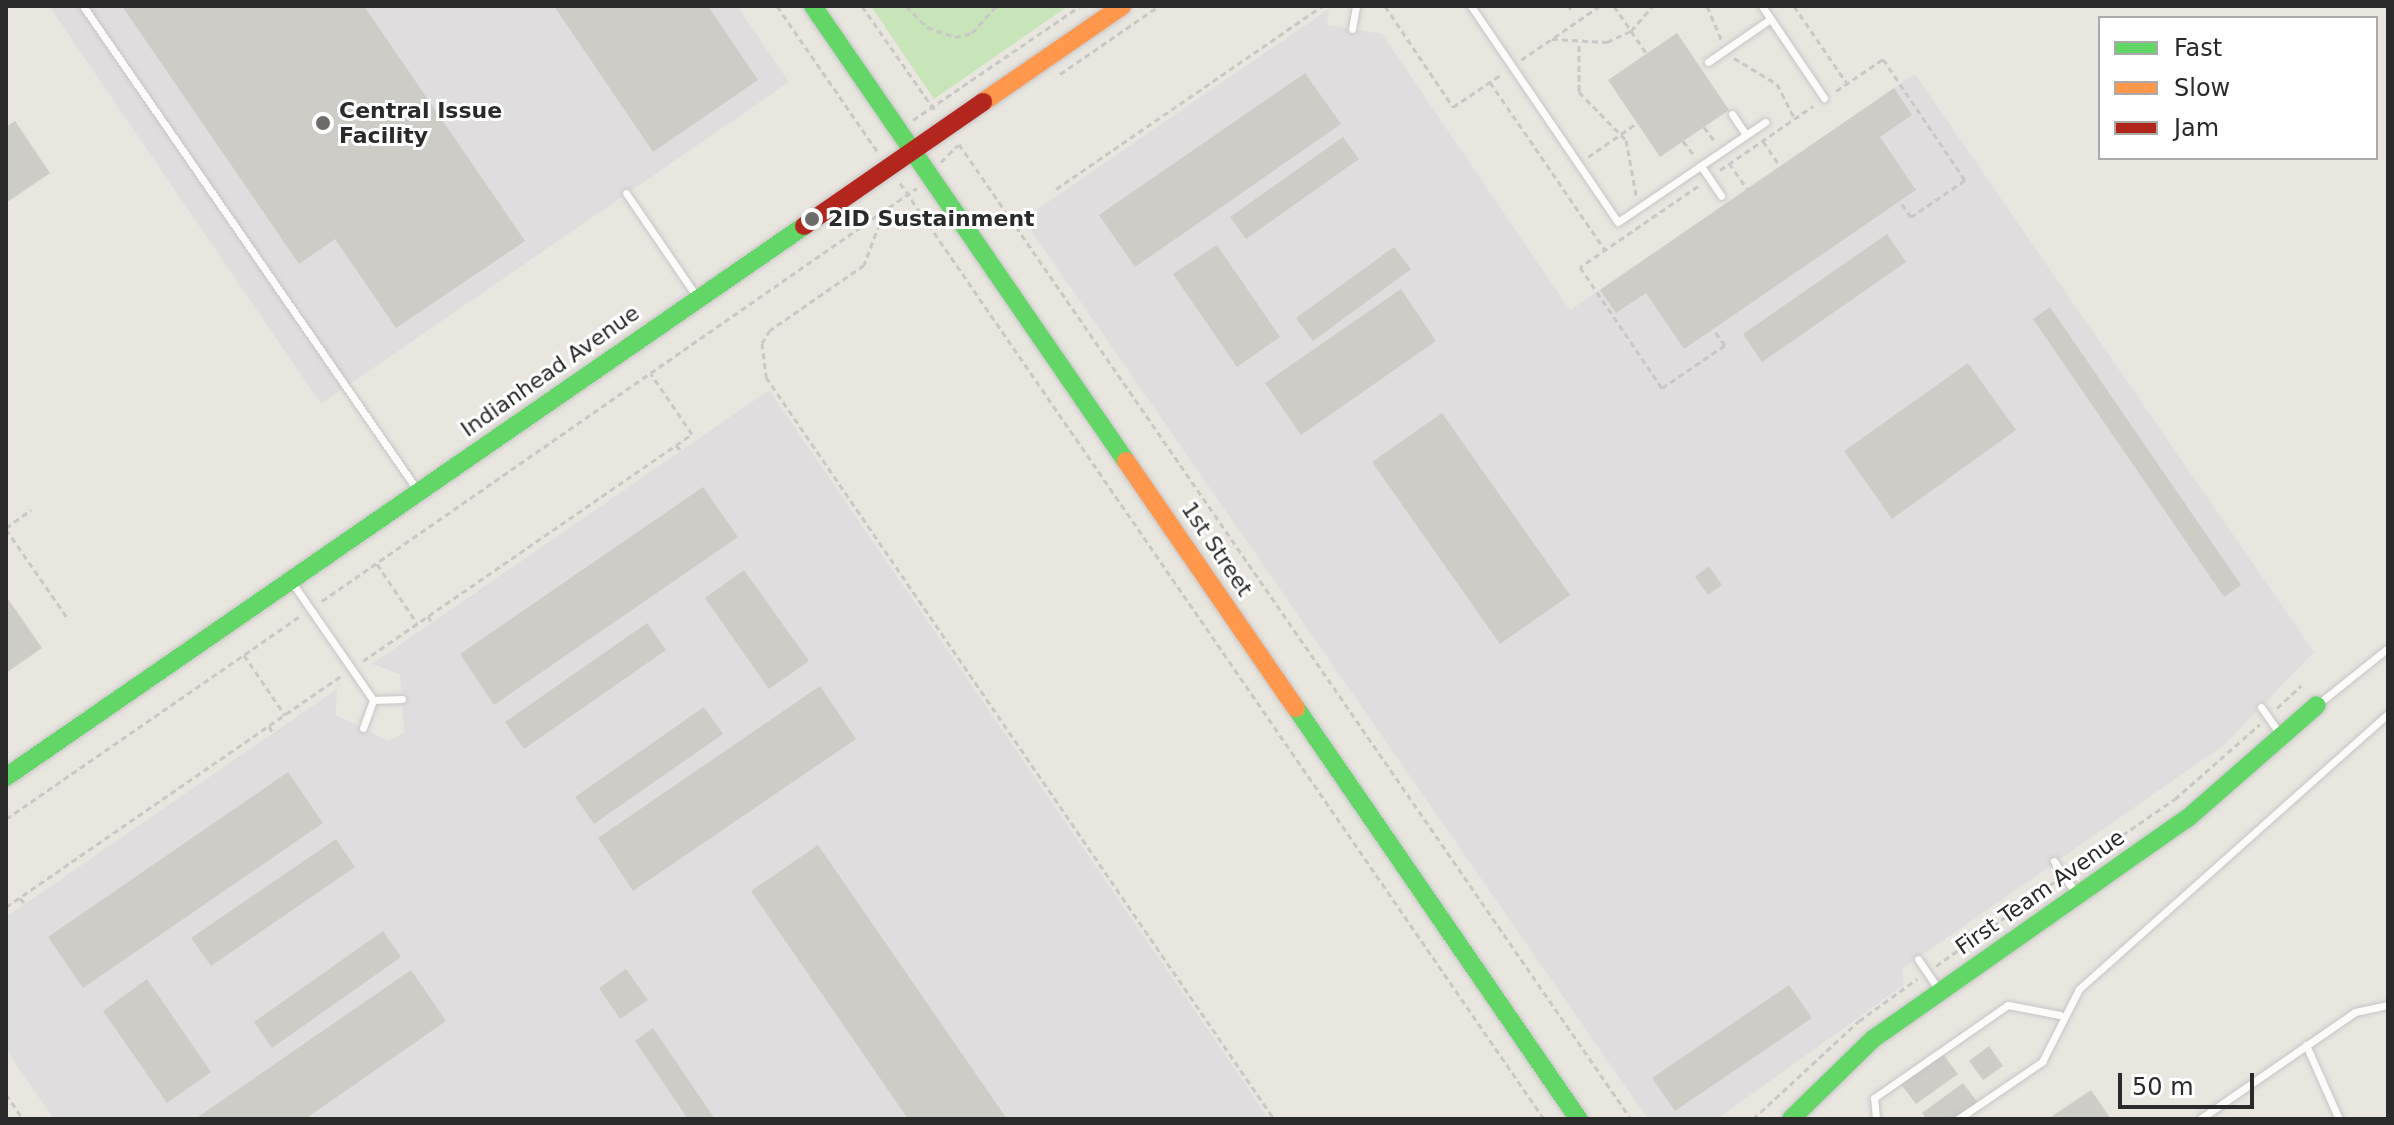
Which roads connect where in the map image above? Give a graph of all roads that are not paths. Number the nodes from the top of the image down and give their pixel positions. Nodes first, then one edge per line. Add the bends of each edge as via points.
1 (83, 6) edge
2 (813, 6) edge
3 (1122, 6) edge
4 (1356, 6) edge
5 (1471, 6) edge
6 (1762, 6) edge
7 (1770, 19) junction
8 (1352, 29) dead end
9 (1708, 62) dead end
10 (1824, 98) road end
11 (1732, 114) dead end
12 (1765, 122) dead end
13 (1746, 135) junction
14 (914, 151) junction
15 (1701, 166) junction
16 (626, 193) dead end
17 (1721, 196) dead end
18 (698, 298) junction
19 (418, 491) junction
20 (290, 579) junction
21 (2388, 648) edge
22 (402, 699) dead end
23 (373, 700) junction
24 (2317, 705) joint
25 (2261, 707) dead end
26 (2388, 714) edge
27 (363, 728) dead end
28 (2282, 736) junction
29 (6, 777) edge
30 (2054, 861) dead end
31 (2077, 896) junction
32 (1918, 959) dead end
33 (1940, 992) junction
34 (2388, 1005) edge
35 (2060, 1015) junction
36 (2306, 1045) junction
37 (1579, 1119) edge
38 (1791, 1119) edge
39 (1876, 1119) edge
40 (1958, 1119) edge
41 (2200, 1119) edge
42 (2339, 1119) edge

1 - 19 lane
2 - 14 main road, 1st Street
3 - 14 main road, Indianhead Avenue
4 - 8 lane
5 - 15 lane via 1618,222
6 - 7 lane
7 - 9 lane
7 - 10 lane
11 - 13 lane
12 - 13 lane
13 - 15 lane
14 - 18 main road, Indianhead Avenue
14 - 37 main road, 1st Street
15 - 17 lane
16 - 18 lane
18 - 19 main road, Indianhead Avenue
19 - 20 main road, Indianhead Avenue
20 - 23 lane
20 - 29 main road, Indianhead Avenue
21 - 24 lane
22 - 23 lane
23 - 27 lane
24 - 28 main road, First Team Avenue
25 - 28 lane
26 - 35 lane via 2079,989
28 - 31 main road, First Team Avenue via 2188,818
30 - 31 lane
31 - 33 main road, First Team Avenue
32 - 33 lane
33 - 38 main road, First Team Avenue via 1873,1039
34 - 36 lane via 2355,1012
35 - 39 lane via 2008,1005 1874,1098
35 - 40 lane via 2042,1062
36 - 41 lane
36 - 42 lane

